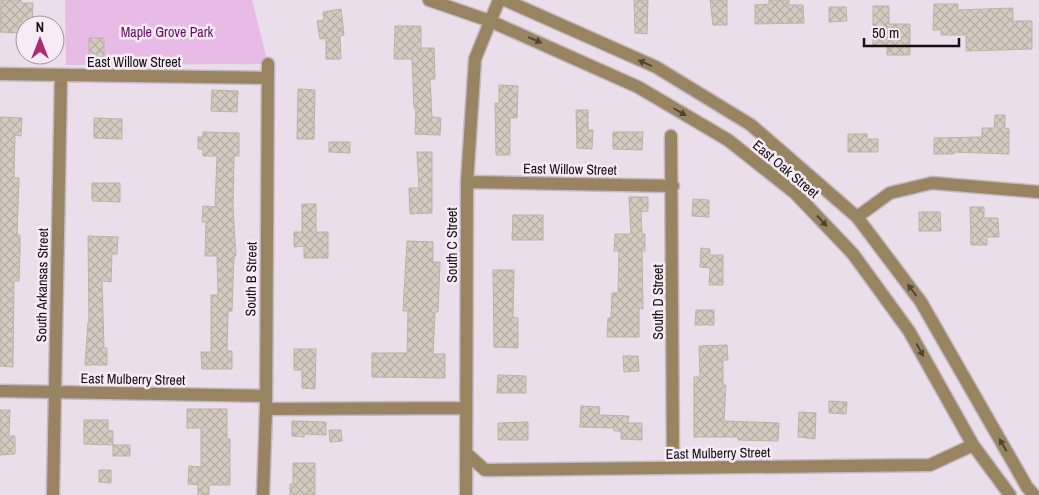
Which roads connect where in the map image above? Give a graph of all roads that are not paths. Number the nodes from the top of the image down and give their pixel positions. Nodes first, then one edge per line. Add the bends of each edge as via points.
1 (429, 0) edge
2 (499, 0) edge
3 (504, 0) edge
4 (490, 21) junction
5 (268, 64) dead end
6 (0, 74) edge
7 (61, 76) junction
8 (268, 78) junction
9 (671, 136) dead end
10 (467, 182) junction
11 (673, 186) junction
12 (1039, 192) edge
13 (857, 218) junction
14 (0, 391) edge
15 (54, 393) junction
16 (265, 396) junction
17 (466, 408) junction
18 (266, 410) junction
19 (973, 445) junction
20 (466, 453) junction
21 (673, 468) junction
22 (53, 495) edge
23 (263, 495) edge
24 (466, 495) edge
25 (1010, 495) edge
26 (1034, 495) edge

1 - 4 street, East Oak Street
2 - 4 street, South C Street
13 -> 3 street, East Oak Street via 751,125 656,68
4 - 10 street, South C Street via 475,59
4 -> 19 street, East Oak Street via 638,87 728,140 795,193 853,254 909,332
5 - 8 street, South B Street
6 - 7 street, East Willow Street
7 - 8 street, East Willow Street
7 - 15 street, South Arkansas Street
8 - 16 street, South B Street
9 - 11 street, South D Street
10 - 11 street, East Willow Street
10 - 17 street, South C Street
11 - 21 street, South D Street
12 - 13 street via 932,183 890,193
26 -> 13 street, East Oak Street via 921,302
14 - 15 street, East Mulberry Street
15 - 16 street, East Mulberry Street
15 - 22 street, South Arkansas Street
16 - 18 street, South B Street
17 - 18 street
17 - 20 street, South C Street
18 - 23 street, South B Street
19 - 21 street, East Mulberry Street via 930,465
19 - 25 street, East Oak Street
20 - 21 street, East Mulberry Street via 485,470
20 - 24 street, South C Street

